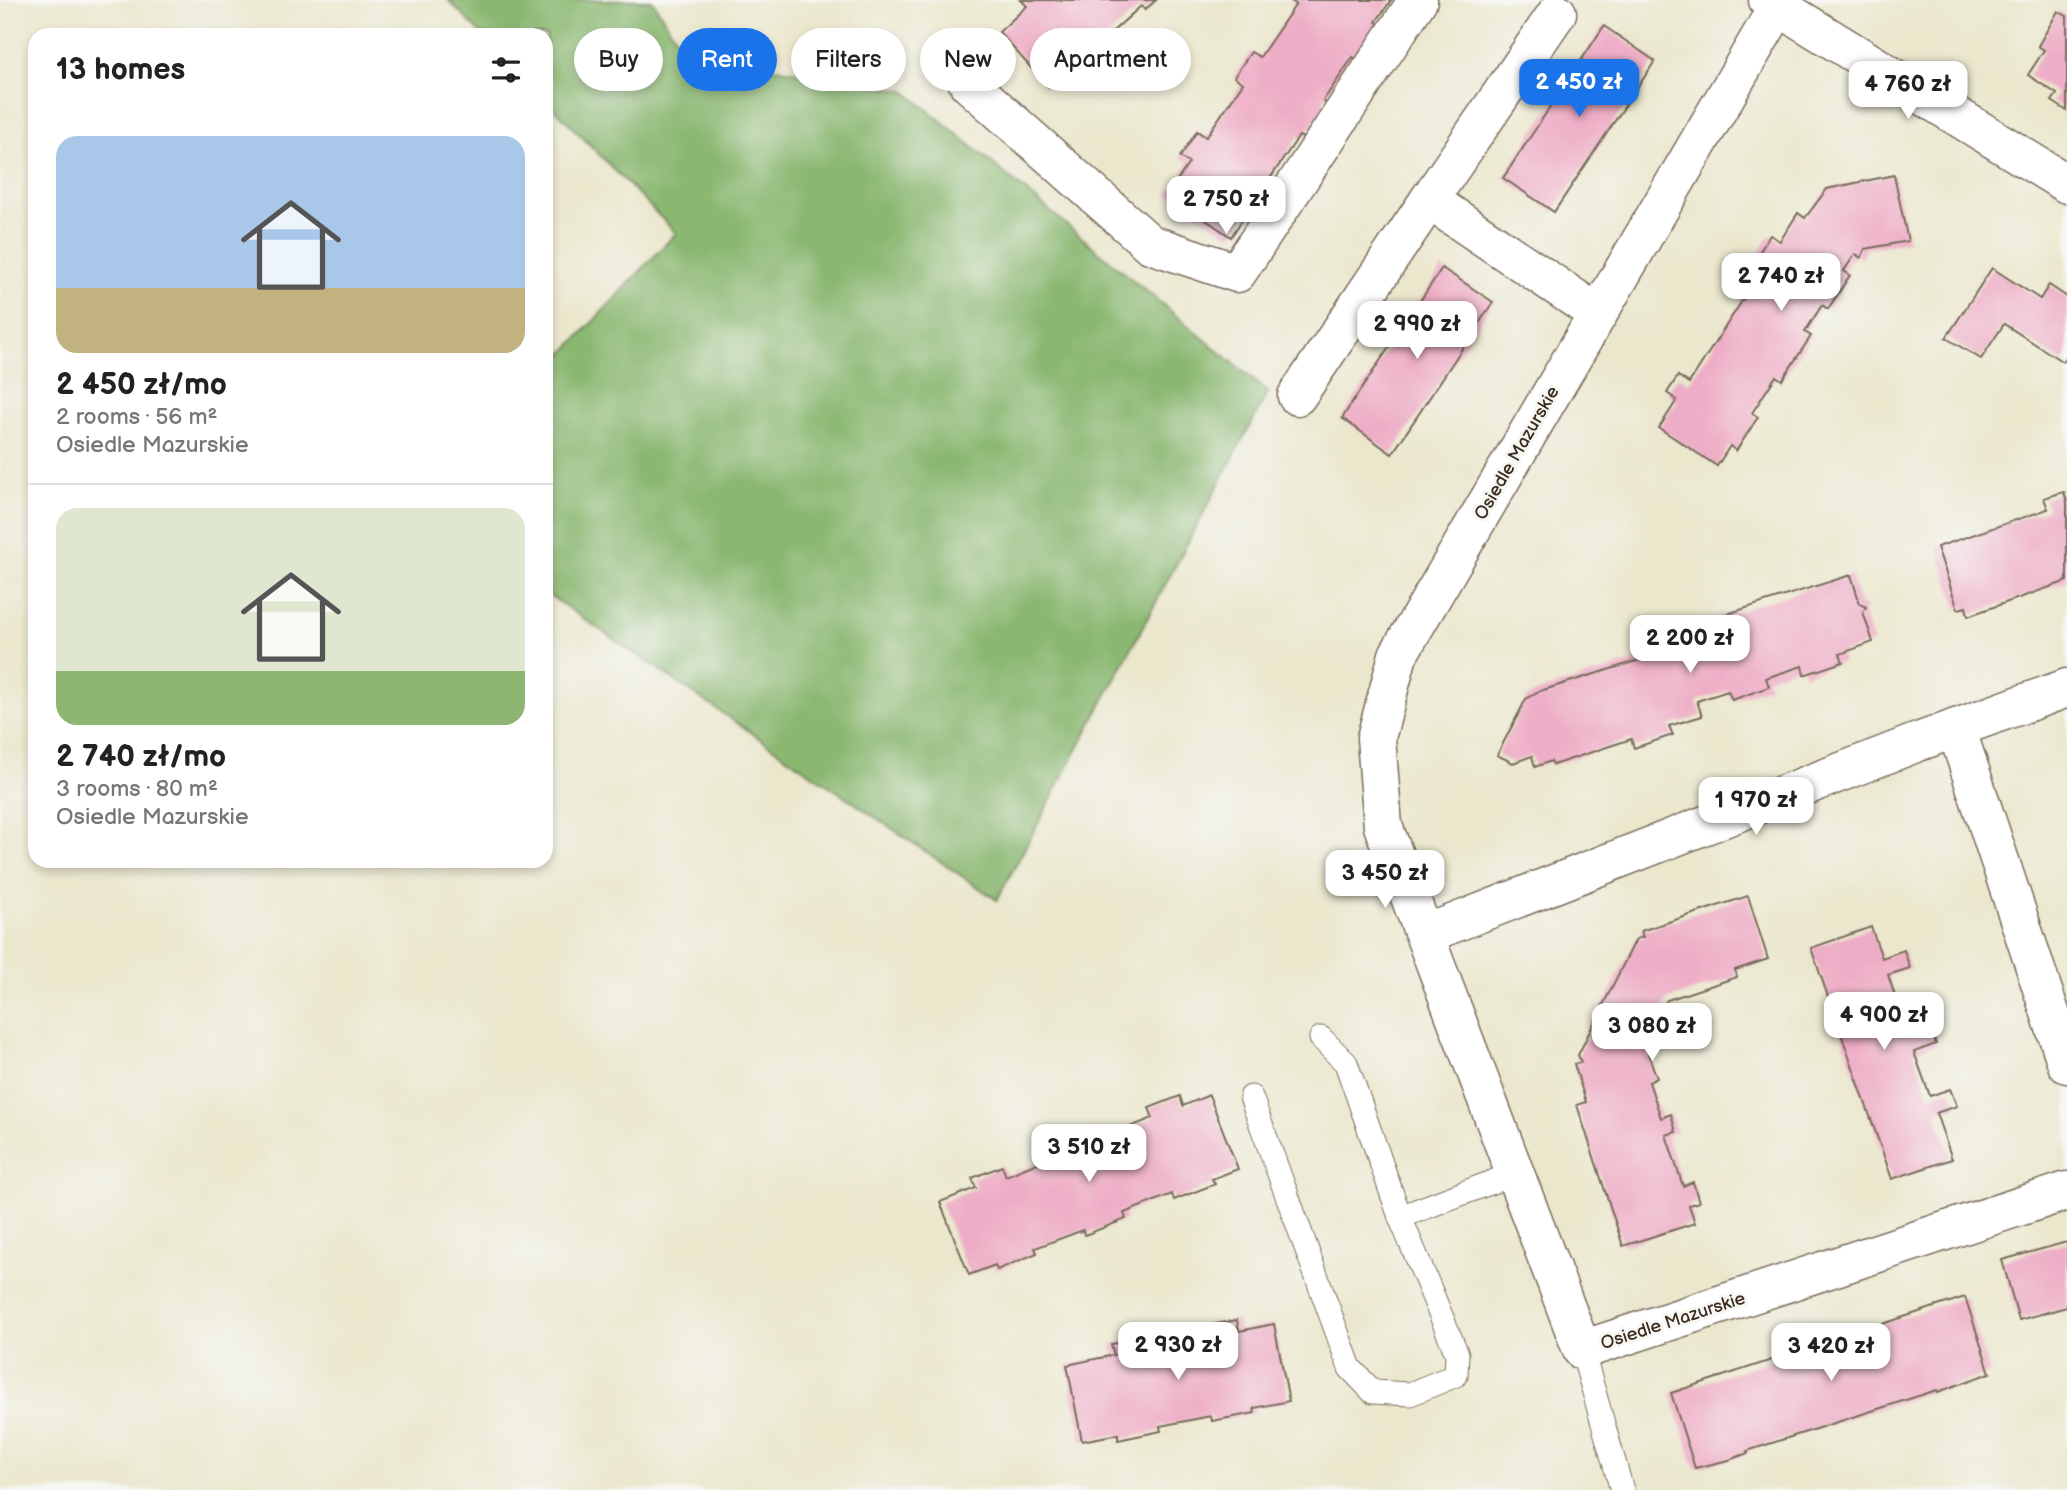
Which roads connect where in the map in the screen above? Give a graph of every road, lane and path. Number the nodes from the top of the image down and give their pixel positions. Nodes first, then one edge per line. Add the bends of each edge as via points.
1 (1418, 0) edge
2 (1776, 2) edge
3 (1557, 13) dead end
4 (977, 91) edge
5 (2067, 184) edge
6 (1429, 200) junction
7 (1598, 314) junction
8 (1297, 396) dead end
9 (2067, 688) edge
10 (1956, 728) junction
11 (1426, 934) junction
12 (1321, 1038) dead end
13 (2067, 1064) edge
14 (1251, 1097) dead end
15 (1516, 1173) junction
16 (2067, 1191) edge
17 (1400, 1217) junction
18 (1582, 1350) junction
19 (1622, 1490) edge

1 - 4 street via 1237,273 1150,244
2 - 5 street
2 - 7 street, Osiedle Mazurskie
3 - 6 street
6 - 7 street
6 - 8 street
7 - 11 street, Osiedle Mazurskie via 1398,655 1377,738 1383,826
9 - 10 street
10 - 11 street
10 - 13 street
11 - 15 street, Osiedle Mazurskie
12 - 17 lane via 1346,1063
14 - 17 lane via 1350,1368 1373,1392 1410,1394 1456,1375 1457,1354
15 - 17 lane
15 - 18 street, Osiedle Mazurskie
16 - 18 street, Osiedle Mazurskie
18 - 19 lane

